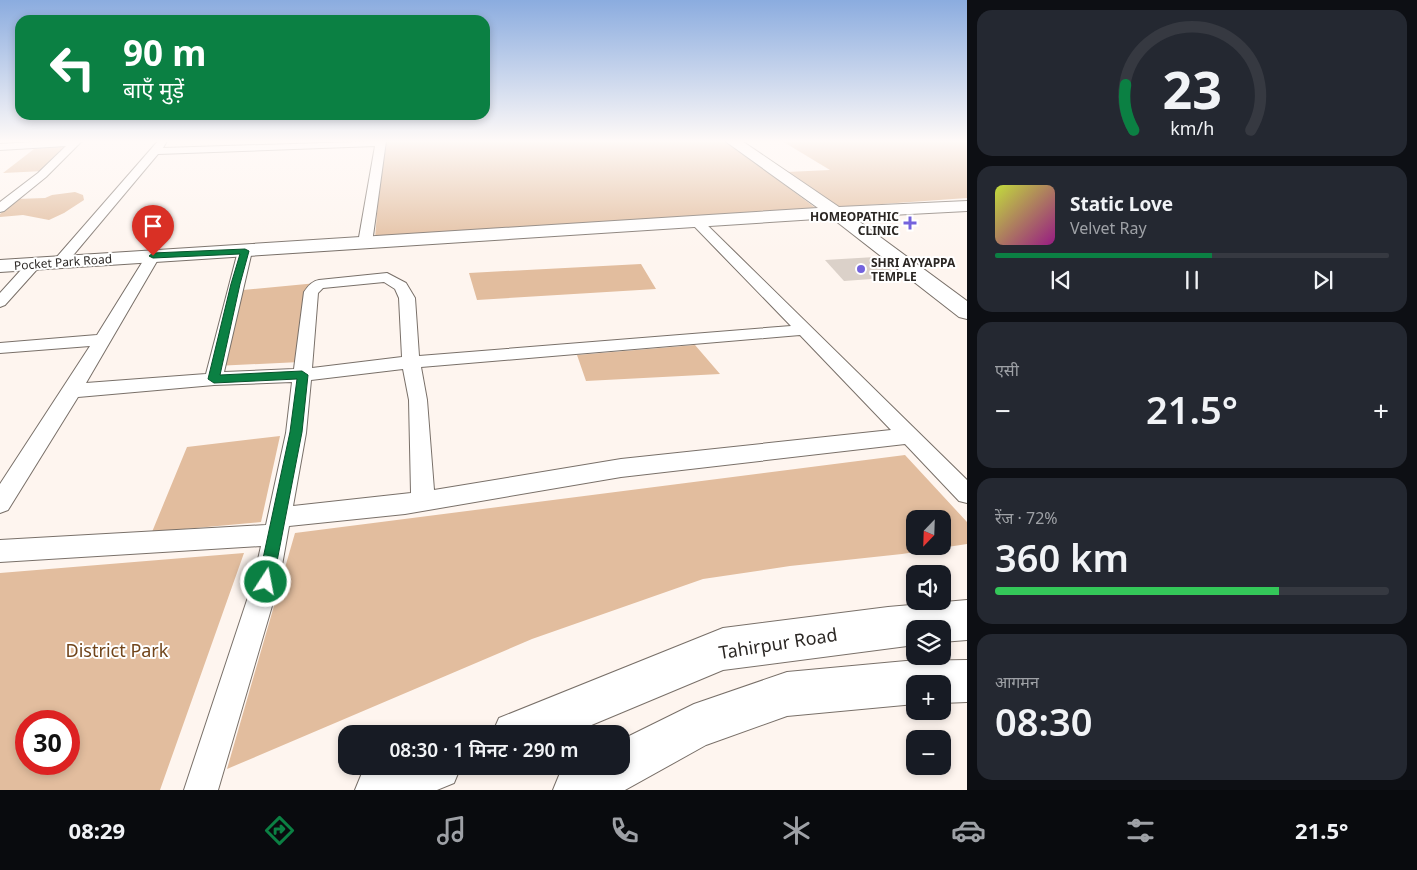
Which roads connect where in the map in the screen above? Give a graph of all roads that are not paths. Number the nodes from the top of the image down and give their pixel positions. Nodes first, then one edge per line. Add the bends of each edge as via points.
1 (38, 178) edge
2 (132, 178) edge
3 (375, 178) edge
4 (785, 178) edge
5 (967, 206) edge
6 (0, 208) edge
7 (836, 214) junction
8 (696, 221) junction
9 (365, 243) junction
10 (245, 251) junction
11 (153, 256) junction
12 (60, 262) junction
13 (35, 264) junction
14 (0, 266) edge
15 (0, 302) edge
16 (967, 312) edge
17 (804, 330) junction
18 (102, 340) junction
19 (0, 348) edge
20 (411, 362) junction
21 (302, 375) junction
22 (214, 379) junction
23 (72, 391) junction
24 (910, 436) junction
25 (967, 494) edge
26 (423, 500) junction
27 (0, 503) edge
28 (277, 526) junction
29 (0, 551) edge
30 (967, 620) edge
31 (967, 681) edge
32 (537, 725) edge
33 (630, 761) edge
34 (415, 775) edge
35 (604, 775) edge
36 (202, 790) edge
37 (379, 790) edge
38 (577, 790) edge

1 - 6 street
2 - 12 street
3 - 9 street
4 - 7 street
5 - 7 street, Pocket Park Road
7 - 8 street, Pocket Park Road
7 - 16 street
8 - 9 street, Pocket Park Road
8 - 17 street
9 - 10 street, Pocket Park Road
10 - 11 street, Pocket Park Road
10 - 22 street
11 - 12 street, Pocket Park Road
11 - 18 street
12 - 13 street, Pocket Park Road
13 - 14 street, Pocket Park Road
13 - 15 street
17 - 20 street
17 - 24 street
18 - 19 street
18 - 23 street
20 - 21 street
20 - 21 street via 406,298 401,286 387,276 325,282 311,292
20 - 26 street via 418,400
21 - 22 street
21 - 28 street via 296,432
22 - 23 street
23 - 27 street
24 - 25 street
24 - 26 street via 621,468
26 - 28 street
28 - 29 street
28 - 36 street via 266,582
30 - 32 street, Tahirpur Road via 723,649
31 - 33 street via 787,694 694,727
34 - 37 street
35 - 38 street

